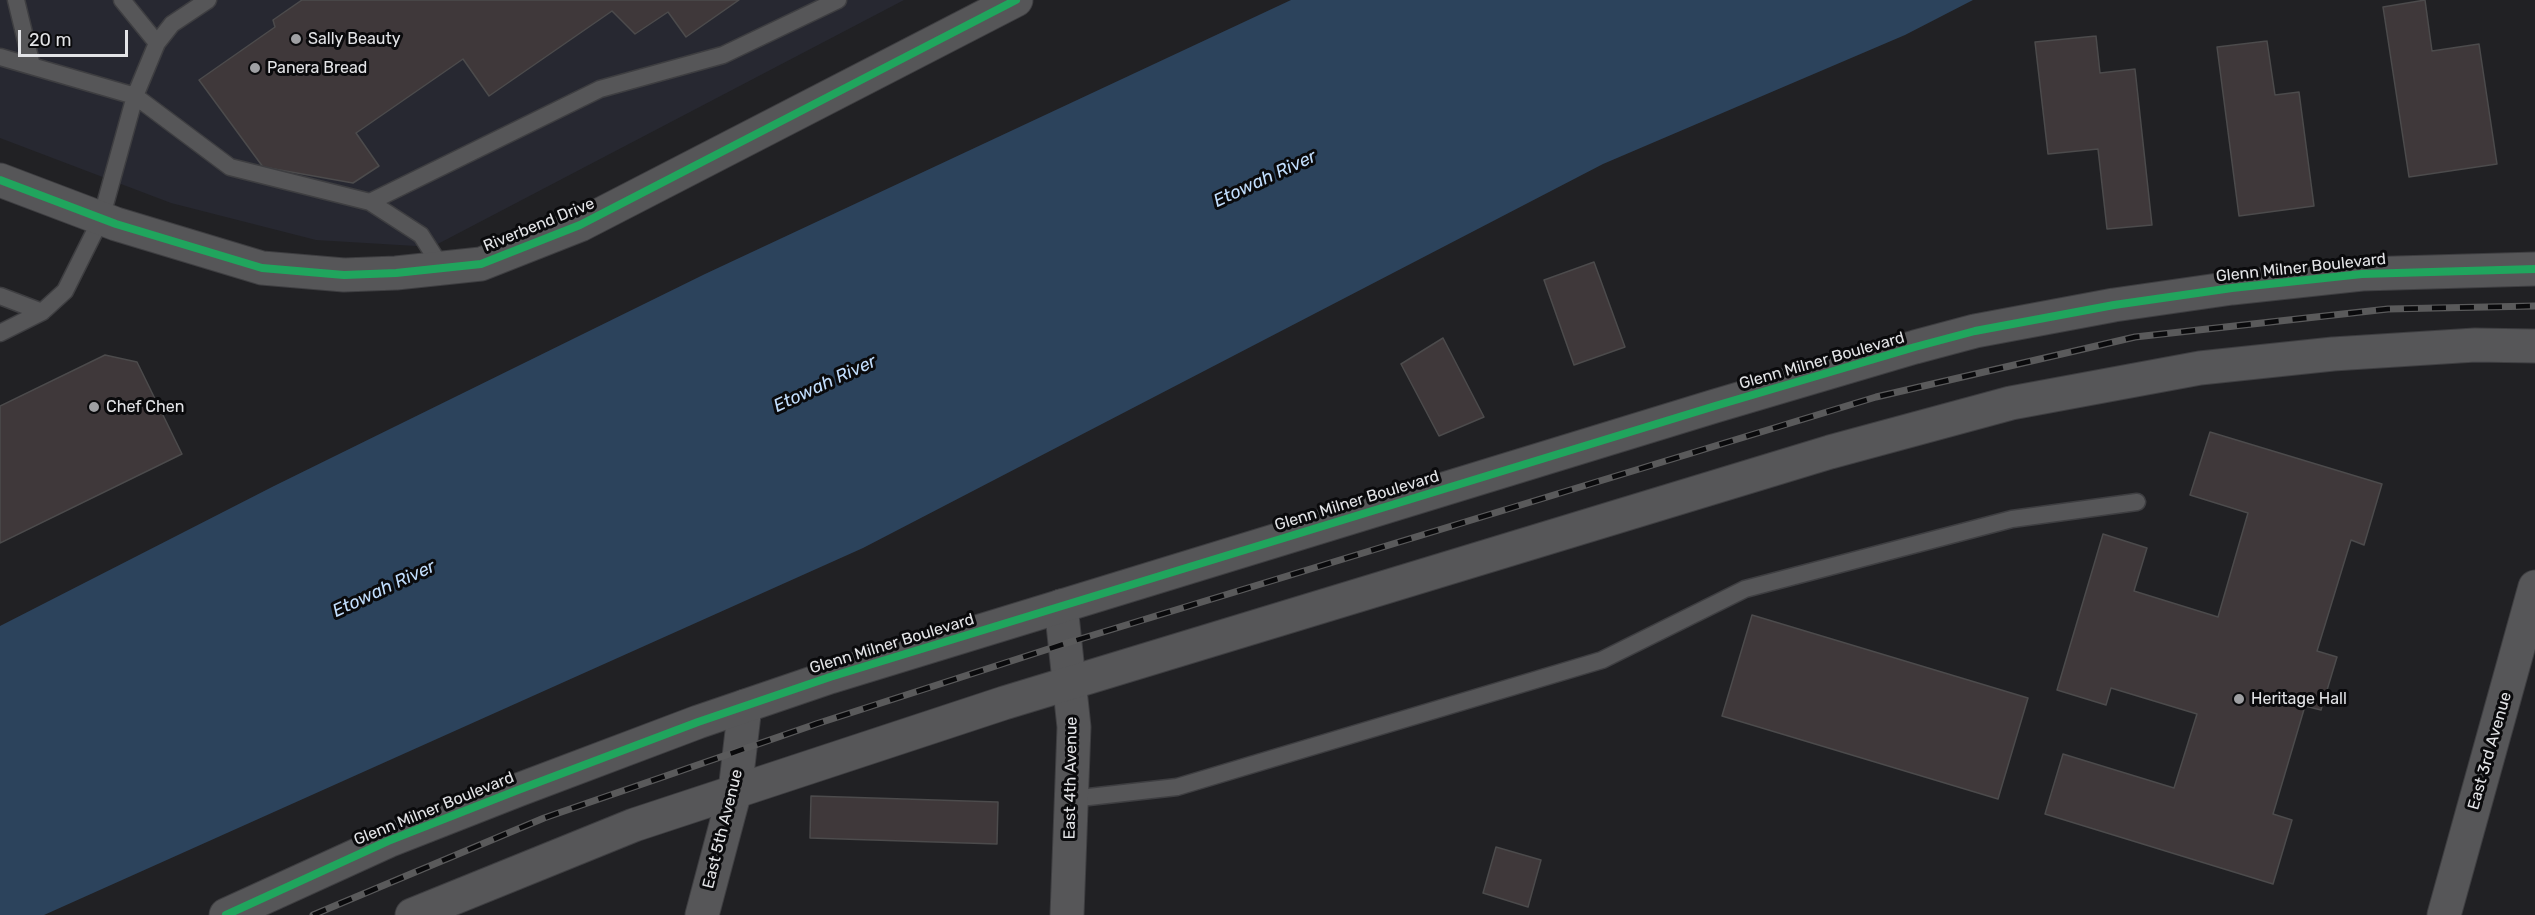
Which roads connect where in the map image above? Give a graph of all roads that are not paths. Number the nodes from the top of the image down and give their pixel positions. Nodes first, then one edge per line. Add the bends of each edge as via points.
1 (16, 0) edge
2 (122, 0) edge
3 (208, 0) edge
4 (838, 0) edge
5 (1004, 3) edge
6 (157, 42) junction
7 (0, 57) edge
8 (32, 66) junction
9 (135, 96) junction
10 (0, 180) edge
11 (370, 202) junction
12 (101, 219) junction
13 (442, 268) junction
14 (2535, 269) edge
15 (0, 296) edge
16 (42, 312) junction
17 (0, 333) edge
18 (2535, 346) edge
19 (2138, 502) dead end
20 (2535, 587) edge
21 (1061, 606) junction
22 (1069, 684) junction
23 (745, 706) junction
24 (735, 791) junction
25 (1071, 799) junction
26 (226, 915) edge
27 (412, 915) edge
28 (702, 915) edge
29 (1067, 915) edge
30 (2444, 915) edge

1 - 8 lane
2 - 6 lane
3 - 6 lane via 172,24
4 - 11 lane via 723,55 600,89
5 - 13 street, Riverbend Drive via 580,225 481,264
6 - 9 lane
7 - 8 lane
8 - 9 lane
9 - 11 lane via 230,167
9 - 12 lane
10 - 12 street, Riverbend Drive
11 - 13 lane via 421,235
12 - 13 street, Riverbend Drive via 262,268 344,275
12 - 16 lane via 65,291
14 - 21 street, Glenn Milner Boulevard via 2352,275 2114,305 1975,331 1715,406
15 - 16 lane
16 - 17 lane
18 - 22 street via 2475,345 2333,354 2200,368 2011,403 1819,455
19 - 25 lane via 2012,519 1745,589 1602,660 1177,787
20 - 30 street, East 3rd Avenue
21 - 22 street, East 4th Avenue
21 - 23 street, Glenn Milner Boulevard
22 - 24 street
22 - 25 street, East 4th Avenue via 1074,727
23 - 24 street, East 5th Avenue
23 - 26 street, Glenn Milner Boulevard via 399,837
24 - 27 street via 634,825
24 - 28 street, East 5th Avenue
25 - 29 street, East 4th Avenue

